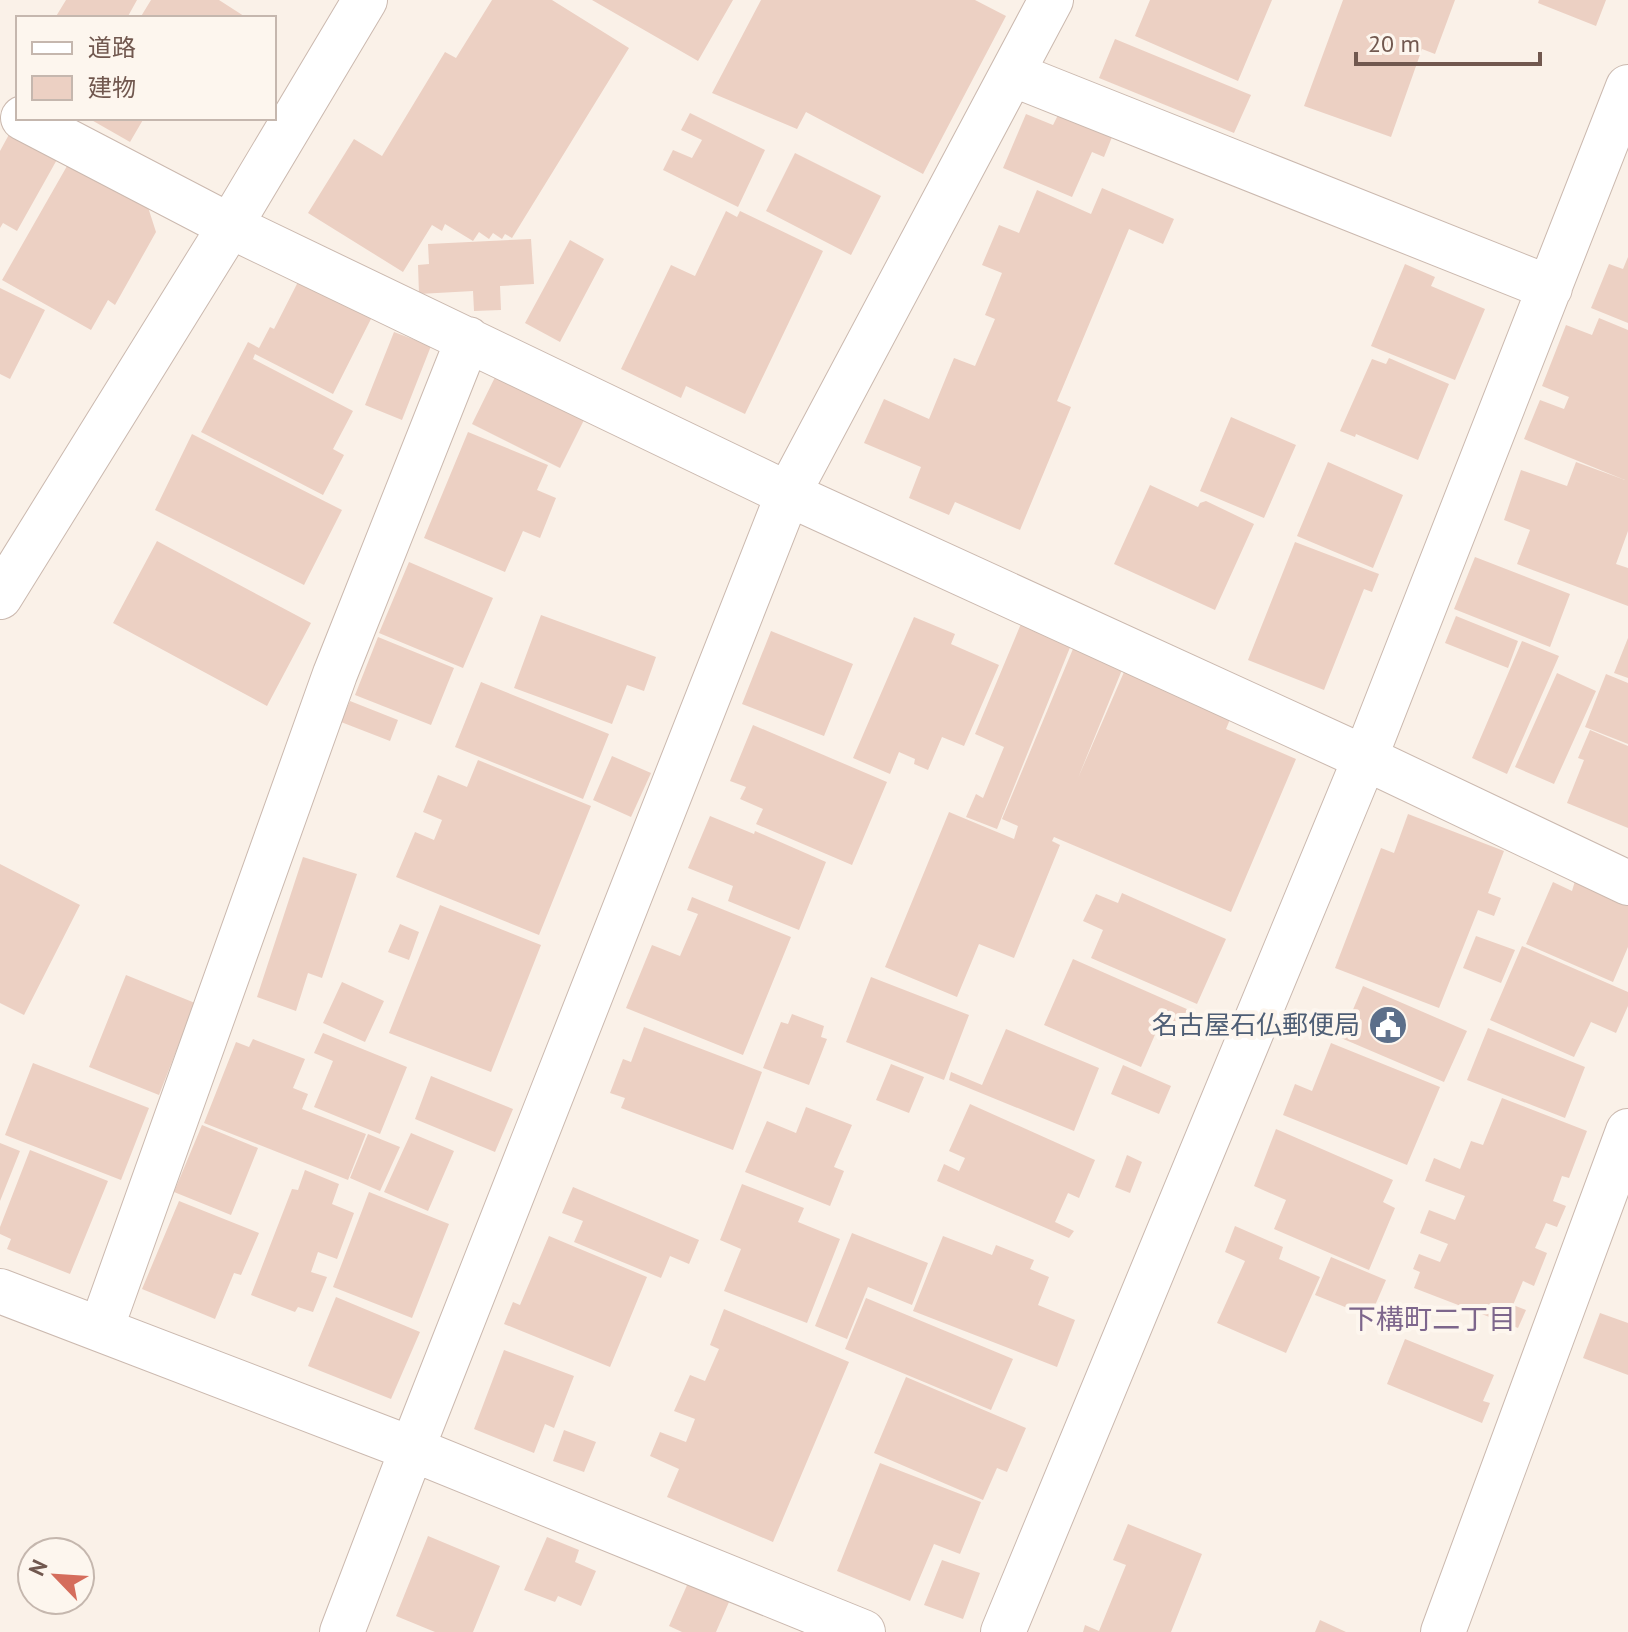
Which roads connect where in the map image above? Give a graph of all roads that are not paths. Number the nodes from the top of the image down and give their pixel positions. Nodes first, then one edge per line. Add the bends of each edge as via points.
1 (365, 0) edge
2 (1051, 0) edge
3 (1012, 74) junction
4 (1628, 87) edge
5 (27, 120) edge
6 (230, 226) junction
7 (1550, 288) junction
8 (468, 339) junction
9 (788, 494) junction
10 (0, 597) edge
11 (1365, 758) junction
12 (1628, 883) edge
13 (1628, 1131) edge
14 (0, 1291) edge
15 (101, 1329) junction
16 (412, 1449) junction
17 (342, 1632) edge
18 (863, 1632) edge
19 (1003, 1632) edge
20 (1443, 1632) edge

1 - 6 street
2 - 3 street
3 - 7 street
3 - 9 street
4 - 7 street
5 - 6 street
6 - 8 street
6 - 10 street
7 - 11 street
8 - 9 street
8 - 15 street via 335,674
9 - 11 street
9 - 16 street
11 - 12 street
11 - 19 street
13 - 20 street
14 - 15 street
15 - 16 street
16 - 17 street
16 - 18 street

